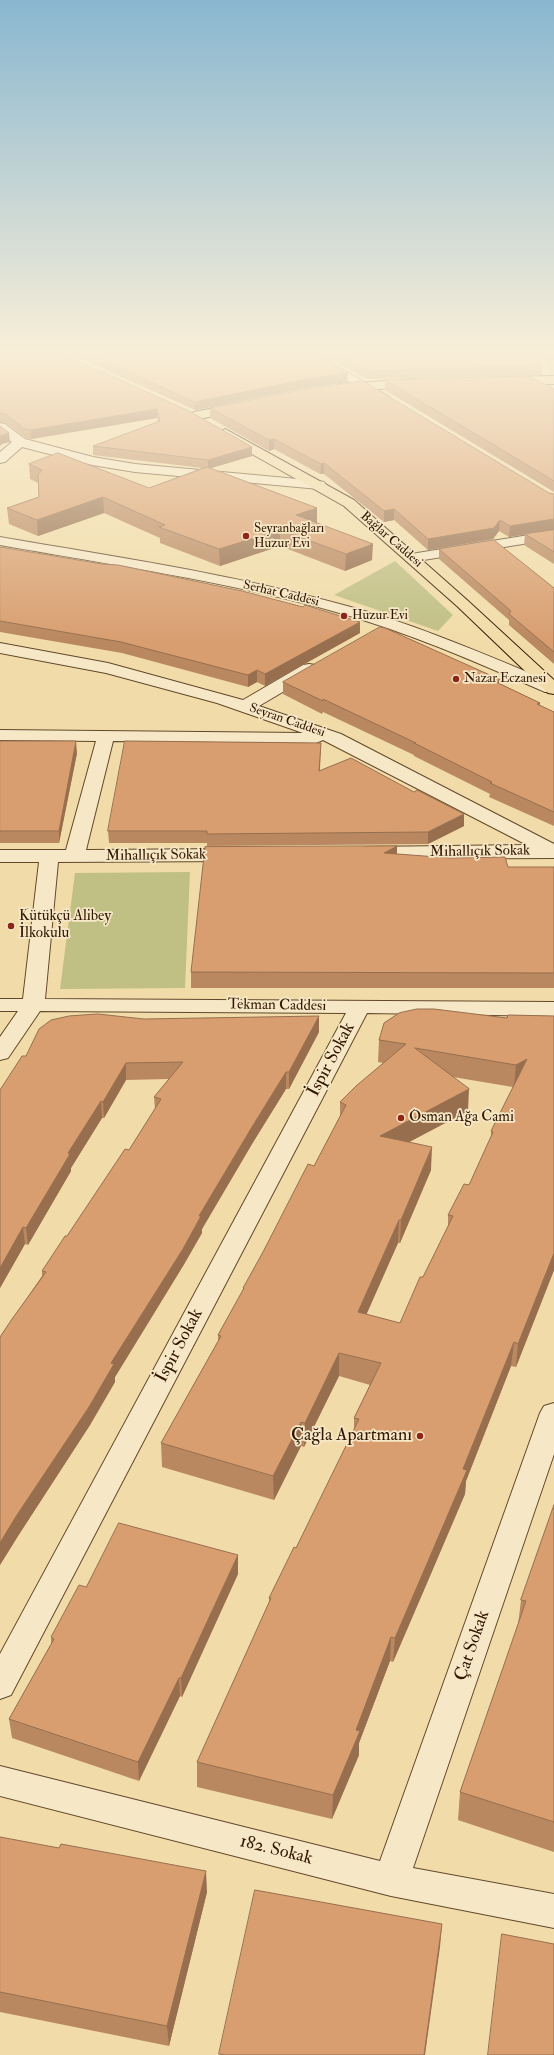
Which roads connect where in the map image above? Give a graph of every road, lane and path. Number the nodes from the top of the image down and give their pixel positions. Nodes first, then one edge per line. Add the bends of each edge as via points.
1 (12, 449) edge
2 (41, 449) edge
3 (254, 449) edge
4 (0, 459) edge
5 (319, 485) junction
6 (554, 535) edge
7 (0, 541) edge
8 (411, 558) junction
9 (391, 624) junction
10 (371, 635) edge
11 (0, 648) edge
12 (324, 661) edge
13 (553, 688) edge
14 (244, 707) junction
15 (0, 735) edge
16 (106, 736) junction
17 (335, 738) junction
18 (553, 851) edge
19 (353, 853) edge
20 (257, 854) edge
21 (0, 856) edge
22 (49, 857) junction
23 (74, 857) junction
24 (0, 1005) edge
25 (33, 1006) junction
26 (360, 1007) junction
27 (554, 1009) edge
28 (0, 1054) edge
29 (554, 1413) edge
30 (0, 1685) edge
31 (0, 1781) edge
32 (391, 1880) junction
33 (554, 1911) edge

1 - 4 street
2 - 5 street via 135,468
3 - 5 main road, Bağlar Caddesi
5 - 8 main road, Bağlar Caddesi via 349,503
6 - 8 street
7 - 9 street, Serhat Caddesi via 218,579 291,595
8 - 13 main road, Bağlar Caddesi
9 - 10 street
9 - 13 street, Serhat Caddesi via 460,649
11 - 14 street, Seyran Caddesi via 108,668
12 - 14 street
14 - 17 street, Seyran Caddesi
15 - 16 street
16 - 17 street
16 - 23 street
17 - 18 street, Seyran Caddesi
18 - 19 street, Mihallıçık Sokak
20 - 23 street, Mihallıçık Sokak
21 - 22 street, Mihallıçık Sokak
22 - 23 street, Mihallıçık Sokak
22 - 25 street
24 - 25 street, Tekman Caddesi
25 - 26 street, Tekman Caddesi
25 - 28 street
26 - 27 street, Tekman Caddesi
26 - 30 street, İspir Sokak
29 - 32 street, Çat Sokak
31 - 32 street, 182. Sokak
32 - 33 street, 182. Sokak

